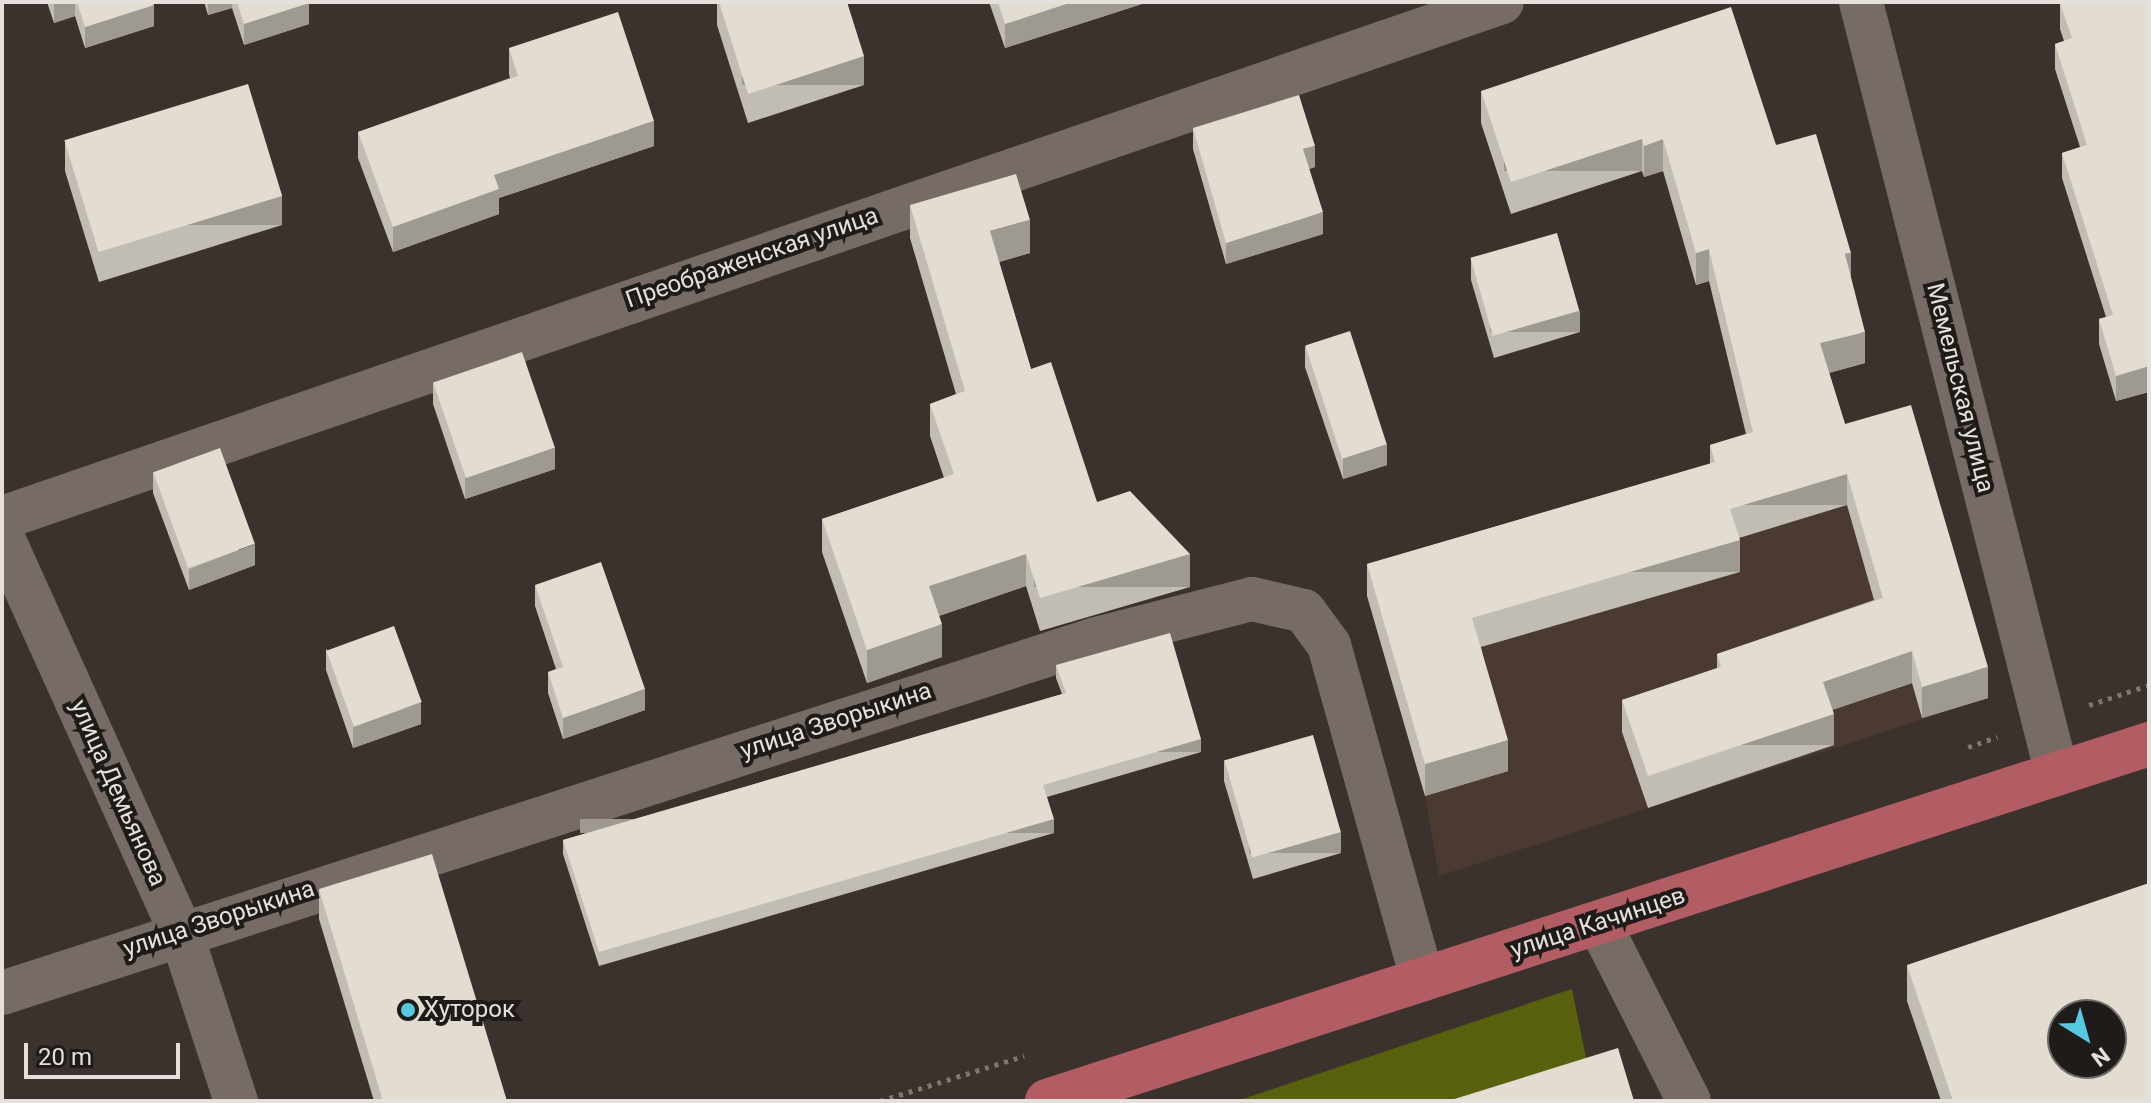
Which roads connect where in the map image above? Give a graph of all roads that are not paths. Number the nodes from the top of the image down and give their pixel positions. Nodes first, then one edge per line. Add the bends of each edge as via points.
1 (1502, 2) edge
2 (1861, 2) edge
3 (2, 518) edge
4 (2, 536) edge
5 (2149, 744) edge
6 (2057, 774) junction
7 (1599, 923) junction
8 (180, 930) junction
9 (1422, 979) junction
10 (2, 993) edge
11 (236, 1101) edge
12 (1047, 1101) edge
13 (1689, 1101) edge

1 - 3 street, Преображенская улица
2 - 6 street, Мемельская улица
4 - 8 street, улица Демьянова
5 - 6 main road, улица Качинцев
6 - 7 main road, улица Качинцев
7 - 9 main road, улица Качинцев
7 - 13 street
8 - 9 street, улица Зворыкина via 1096,639 1252,599 1304,611 1329,645
8 - 10 street, улица Зворыкина
8 - 11 street, улица Демьянова
9 - 12 main road, улица Качинцев

